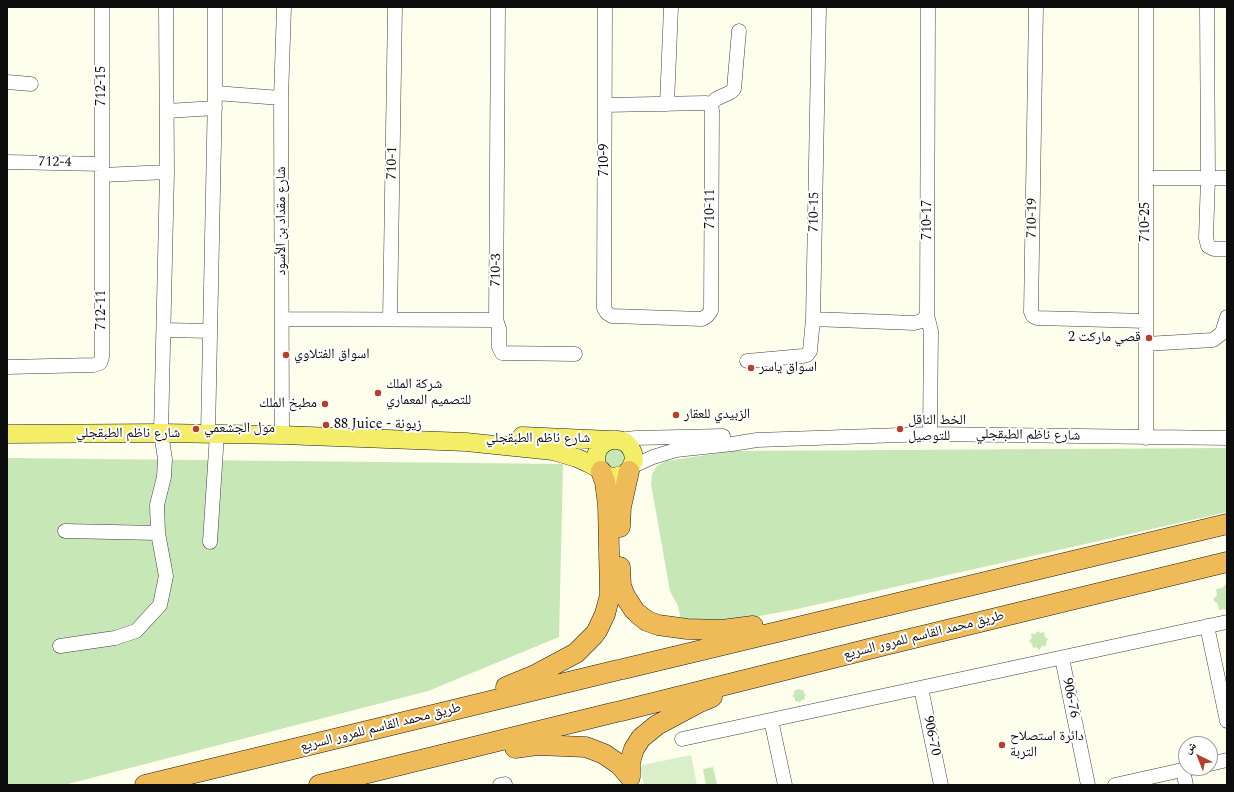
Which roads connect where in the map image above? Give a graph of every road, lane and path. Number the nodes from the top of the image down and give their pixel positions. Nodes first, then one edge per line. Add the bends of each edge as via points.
1 (102, 7) edge
2 (166, 7) edge
3 (215, 7) edge
4 (284, 7) edge
5 (395, 7) edge
6 (498, 7) edge
7 (605, 7) edge
8 (671, 7) edge
9 (819, 7) edge
10 (928, 7) edge
11 (1036, 7) edge
12 (1146, 7) edge
13 (1207, 7) edge
14 (739, 31) dead end
15 (7, 82) edge
16 (31, 84) dead end
17 (215, 93) junction
18 (281, 98) junction
19 (667, 104) junction
20 (605, 105) junction
21 (710, 105) junction
22 (215, 108) junction
23 (167, 111) junction
24 (7, 162) edge
25 (102, 169) junction
26 (167, 172) junction
27 (1146, 178) junction
28 (1208, 178) junction
29 (1227, 178) edge
30 (1227, 249) edge
31 (607, 313) joint
32 (927, 315) junction
33 (1227, 317) edge
34 (282, 319) junction
35 (390, 319) junction
36 (813, 319) junction
37 (496, 320) junction
38 (1146, 321) junction
39 (164, 330) junction
40 (210, 331) junction
41 (1146, 344) junction
42 (575, 354) dead end
43 (747, 361) dead end
44 (7, 367) edge
45 (161, 433) junction
46 (7, 434) edge
47 (212, 434) junction
48 (930, 434) junction
49 (282, 435) junction
50 (1146, 438) junction
51 (1227, 438) edge
52 (615, 440) junction
53 (757, 440) junction
54 (466, 442) junction
55 (630, 469) junction
56 (600, 470) junction
57 (1227, 524) edge
58 (65, 531) dead end
59 (158, 533) junction
60 (210, 542) dead end
61 (1227, 562) edge
62 (878, 607) junction
63 (1227, 622) edge
64 (1207, 626) junction
65 (60, 646) dead end
66 (1062, 658) junction
67 (776, 672) junction
68 (921, 688) junction
69 (421, 718) junction
70 (771, 720) junction
71 (1227, 721) edge
72 (682, 739) dead end
73 (429, 758) junction
74 (1178, 772) edge
75 (630, 781) edge
76 (1142, 782) edge
77 (145, 785) edge
78 (319, 785) edge
79 (784, 785) edge
80 (941, 785) edge
81 (1088, 785) edge
82 (1115, 785) edge

1 - 25 street, 712-15
2 - 23 street
3 - 17 street
4 - 18 street, شارع مقداد بن الأسود
5 - 35 street, 710-1
6 - 37 street, 710-3
7 - 20 street, 710-9
8 - 19 street
9 - 36 street, 710-15
10 - 32 street, 710-17
11 - 38 street, 710-19 via 1031,312 1037,318
12 - 27 street, 710-25
13 - 28 street
14 - 21 street via 734,89
15 - 16 street
17 - 18 street
17 - 22 street
18 - 34 street, شارع مقداد بن الأسود
19 - 20 street
19 - 21 street
20 - 31 street, 710-9 via 604,308
21 - 31 street, 710-11 via 711,311 702,319 612,316
22 - 23 street
22 - 40 street
23 - 26 street
24 - 25 street, 712-4
25 - 26 street, 712-4
25 - 44 street, 712-11 via 100,363
26 - 39 street
27 - 28 street
27 - 38 street, 710-25
28 - 29 street
28 - 30 street via 1208,246 1214,249
32 - 36 street via 922,321 914,323
32 - 48 street, 710-17 via 931,331
33 - 41 street via 1222,333 1213,340
34 - 35 street
34 - 49 street, شارع مقداد بن الأسود
35 - 37 street
36 - 43 street, 710-15 via 807,355
37 - 42 street, 710-3 via 502,353
38 - 41 street, 710-25
39 - 40 street
39 - 45 street
40 - 47 street
41 - 50 street, 710-25
45 - 46 main road, شارع ناظم الطبقجلي
45 - 47 main road, شارع ناظم الطبقجلي
45 - 59 street via 165,459 158,505
47 - 49 main road, شارع ناظم الطبقجلي
47 - 60 street
48 - 50 street, شارع ناظم الطبقجلي
48 - 53 street, شارع ناظم الطبقجلي
49 - 54 main road, شارع ناظم الطبقجلي
50 - 51 street, شارع ناظم الطبقجلي
52 - 53 street via 719,436
52 - 54 main road, شارع ناظم الطبقجلي via 519,436
52 - 55 main road via 625,442 630,447 634,460
52 - 56 main road via 604,442 599,448 596,462
53 - 55 street via 676,450 653,457
54 - 56 main road, شارع ناظم الطبقجلي via 553,451 577,458
55 - 56 main road via 624,475 612,477
55 - 62 highway via 620,519 620,578 625,596 636,612 647,621 686,629 716,630
56 - 69 highway via 605,482 608,505 610,595 605,614 595,633 576,653 542,672
57 - 62 highway, طريق محمد القاسم للمرور السريع
58 - 59 street
59 - 65 street via 166,576 160,604 136,631 115,638
61 - 67 highway, طريق محمد القاسم للمرور السريع
62 - 69 highway, طريق محمد القاسم للمرور السريع
63 - 64 street
64 - 66 street
64 - 71 street
66 - 68 street
66 - 81 street, 906-76
67 - 73 highway, طريق محمد القاسم للمرور السريع
67 - 75 highway via 700,702 649,731 634,749 630,762
68 - 70 street
68 - 80 street, 906-70
69 - 77 highway, طريق محمد القاسم للمرور السريع
70 - 72 street
70 - 79 street
73 - 75 highway via 537,745 586,747 604,754 620,765
73 - 78 highway, طريق محمد القاسم للمرور السريع
74 - 76 street
76 - 82 street

